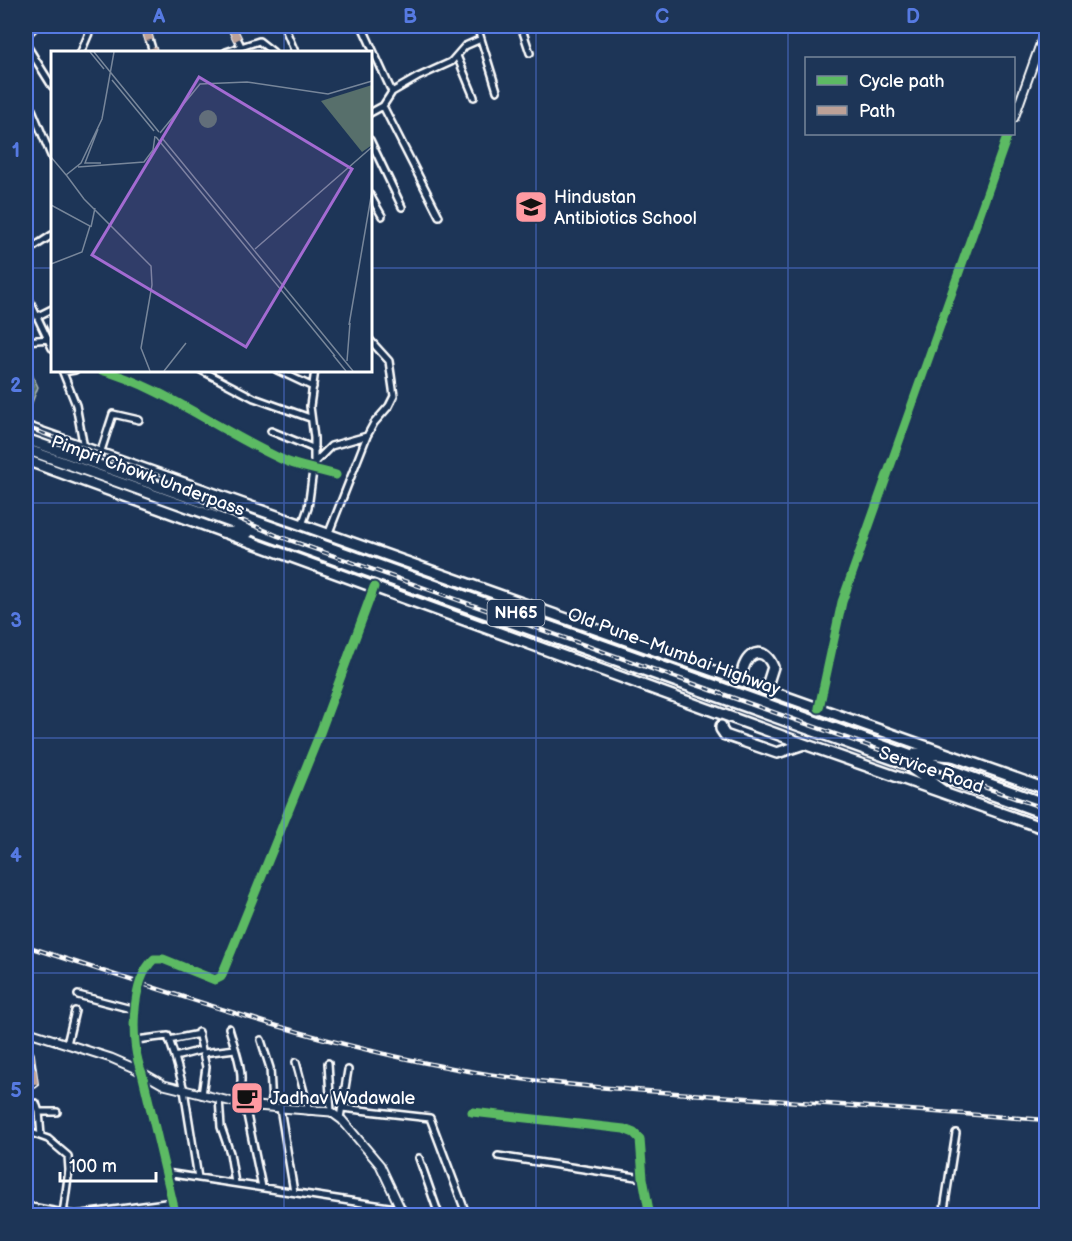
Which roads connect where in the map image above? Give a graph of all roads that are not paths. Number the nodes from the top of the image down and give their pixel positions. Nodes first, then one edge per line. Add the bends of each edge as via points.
1 (35, 26) edge
2 (92, 26) edge
3 (145, 26) edge
4 (231, 26) edge
5 (284, 26) edge
6 (362, 26) edge
7 (477, 26) edge
8 (521, 26) edge
9 (1046, 32) edge
10 (26, 35) edge
11 (481, 39) junction
12 (26, 44) edge
13 (241, 46) junction
14 (81, 51) edge
15 (153, 51) edge
16 (228, 51) edge
17 (272, 51) edge
18 (295, 51) edge
19 (530, 53) dead end
20 (1042, 53) edge
21 (457, 56) junction
22 (1047, 62) edge
23 (51, 71) edge
24 (46, 74) junction
25 (51, 84) edge
26 (497, 91) dead end
27 (392, 93) junction
28 (26, 95) edge
29 (474, 97) dead end
30 (384, 106) junction
31 (372, 111) edge
32 (1015, 116) edge
33 (1008, 135) edge
34 (372, 144) edge
35 (51, 156) edge
36 (372, 198) edge
37 (402, 207) dead end
38 (382, 216) dead end
39 (439, 216) dead end
40 (51, 237) edge
41 (26, 252) edge
42 (26, 293) edge
43 (51, 310) edge
44 (38, 316) junction
45 (48, 339) junction
46 (26, 341) edge
47 (372, 342) edge
48 (51, 346) edge
49 (62, 372) edge
50 (108, 372) edge
51 (205, 372) edge
52 (281, 372) edge
53 (315, 372) edge
54 (313, 387) junction
55 (310, 418) junction
56 (139, 420) dead end
57 (26, 427) edge
58 (272, 431) dead end
59 (367, 436) junction
60 (26, 439) edge
61 (84, 448) junction
62 (26, 449) edge
63 (315, 449) junction
64 (100, 454) junction
65 (26, 460) edge
66 (314, 465) junction
67 (336, 474) dead end
68 (203, 490) junction
69 (245, 517) junction
70 (302, 525) junction
71 (222, 532) junction
72 (259, 534) junction
73 (328, 534) junction
74 (374, 587) junction
75 (743, 669) tunnel mouth
76 (766, 689) junction
77 (819, 708) junction
78 (721, 726) dead end
79 (804, 744) junction
80 (953, 756) junction
81 (904, 757) junction
82 (1047, 789) edge
83 (945, 792) junction
84 (1047, 804) edge
85 (1047, 814) edge
86 (1047, 829) edge
87 (144, 971) dead end
88 (78, 994) dead end
89 (135, 1001) tunnel mouth
90 (135, 1010) junction
91 (75, 1011) dead end
92 (229, 1028) dead end
93 (26, 1031) edge
94 (136, 1040) junction
95 (169, 1040) junction
96 (261, 1040) dead end
97 (68, 1044) junction
98 (26, 1048) edge
99 (235, 1049) junction
100 (202, 1051) junction
101 (175, 1057) junction
102 (296, 1062) dead end
103 (328, 1063) dead end
104 (348, 1070) dead end
105 (142, 1073) junction
106 (34, 1084) dead end
107 (184, 1090) junction
108 (202, 1095) junction
109 (219, 1098) junction
110 (36, 1103) dead end
111 (236, 1103) junction
112 (245, 1105) junction
113 (276, 1108) junction
114 (342, 1108) junction
115 (309, 1111) junction
116 (39, 1112) junction
117 (57, 1112) dead end
118 (330, 1112) junction
119 (472, 1112) dead end
120 (340, 1118) junction
121 (26, 1131) edge
122 (956, 1133) dead end
123 (41, 1136) junction
124 (498, 1156) dead end
125 (419, 1158) dead end
126 (166, 1173) junction
127 (198, 1178) junction
128 (643, 1178) junction
129 (235, 1183) junction
130 (262, 1188) junction
131 (294, 1192) junction
132 (173, 1202) junction
133 (26, 1206) edge
134 (403, 1212) edge
135 (63, 1214) edge
136 (105, 1214) edge
137 (75, 1215) edge
138 (176, 1215) edge
139 (437, 1215) edge
140 (467, 1215) edge
141 (651, 1215) edge
142 (943, 1215) edge

1 - 10 street
2 - 14 street
3 - 15 street
4 - 13 street
5 - 18 street
6 - 27 street
7 - 11 street
8 - 19 street
9 - 20 street
11 - 21 street via 465,46
11 - 26 street
12 - 24 street
13 - 16 street
13 - 17 street via 259,41
20 - 22 street
20 - 32 street
21 - 27 street
21 - 29 street
23 - 24 street
24 - 25 street
27 - 30 street
28 - 35 street
30 - 31 street
30 - 39 street
33 - 77 street via 842,602
34 - 37 street
36 - 38 street
40 - 41 street
42 - 44 street
43 - 44 street
44 - 45 street
45 - 46 street
45 - 48 street
47 - 59 street via 389,361 394,396
49 - 61 street via 76,405
50 - 66 street via 152,390 279,459
51 - 55 street via 254,398
52 - 54 street
53 - 54 street
54 - 55 street
55 - 63 street
56 - 64 street via 113,414
57 - 61 main road
58 - 63 street
59 - 66 street via 331,447
59 - 73 street
60 - 69 main road, Pimpri Chowk Underpass / NH65
61 - 64 main road
62 - 72 main road, Pimpri Chowk Underpass / NH65
63 - 66 street
64 - 68 main road
65 - 71 main road, Service Road
66 - 67 street
66 - 70 street
68 - 69 main road
68 - 70 main road
69 - 81 main road, Old Pune–Mumbai Highway / NH65 via 786,709
70 - 73 main road
71 - 72 main road
71 - 74 main road, Service Road
72 - 81 main road, Old Pune–Mumbai Highway / NH65 via 781,719
73 - 76 main road
74 - 79 main road, Service Road
74 - 87 street via 221,977 215,980 163,958 154,958
75 - 76 main road via 753,654 767,657 773,667
76 - 77 main road
77 - 80 main road
78 - 79 main road via 725,735 777,753
79 - 83 main road, Service Road
80 - 81 main road
80 - 82 main road
81 - 83 main road
81 - 84 main road, NH65
81 - 85 main road, NH65
83 - 86 main road, Service Road
88 - 90 street
89 - 90 street
90 - 94 street
91 - 97 street
92 - 99 street
93 - 97 street
94 - 95 street via 168,1036
94 - 105 street via 135,1053
95 - 100 street via 198,1033
95 - 101 street
96 - 113 street
97 - 105 street
98 - 106 street
99 - 100 street
99 - 111 street via 242,1086
100 - 101 street
100 - 108 street via 206,1067
101 - 107 street
102 - 115 street
103 - 118 street
104 - 114 street
105 - 107 street
105 - 126 street
107 - 108 street
107 - 127 street
108 - 109 street
109 - 111 street
109 - 129 street via 221,1127
110 - 116 street
111 - 112 street
112 - 113 street
112 - 130 street
113 - 115 street
113 - 131 street
114 - 120 street
114 - 140 street via 430,1118
115 - 118 street
116 - 117 street
116 - 123 street
118 - 120 street
119 - 128 street via 630,1131 640,1139
120 - 134 street via 381,1165
121 - 123 street
122 - 142 street
123 - 135 street via 68,1156
124 - 128 street
125 - 139 street
126 - 127 street
126 - 132 street
127 - 129 street
128 - 141 street
129 - 130 street
130 - 131 street
131 - 134 street
132 - 136 street
132 - 138 street
133 - 135 street
135 - 137 street
136 - 137 street

